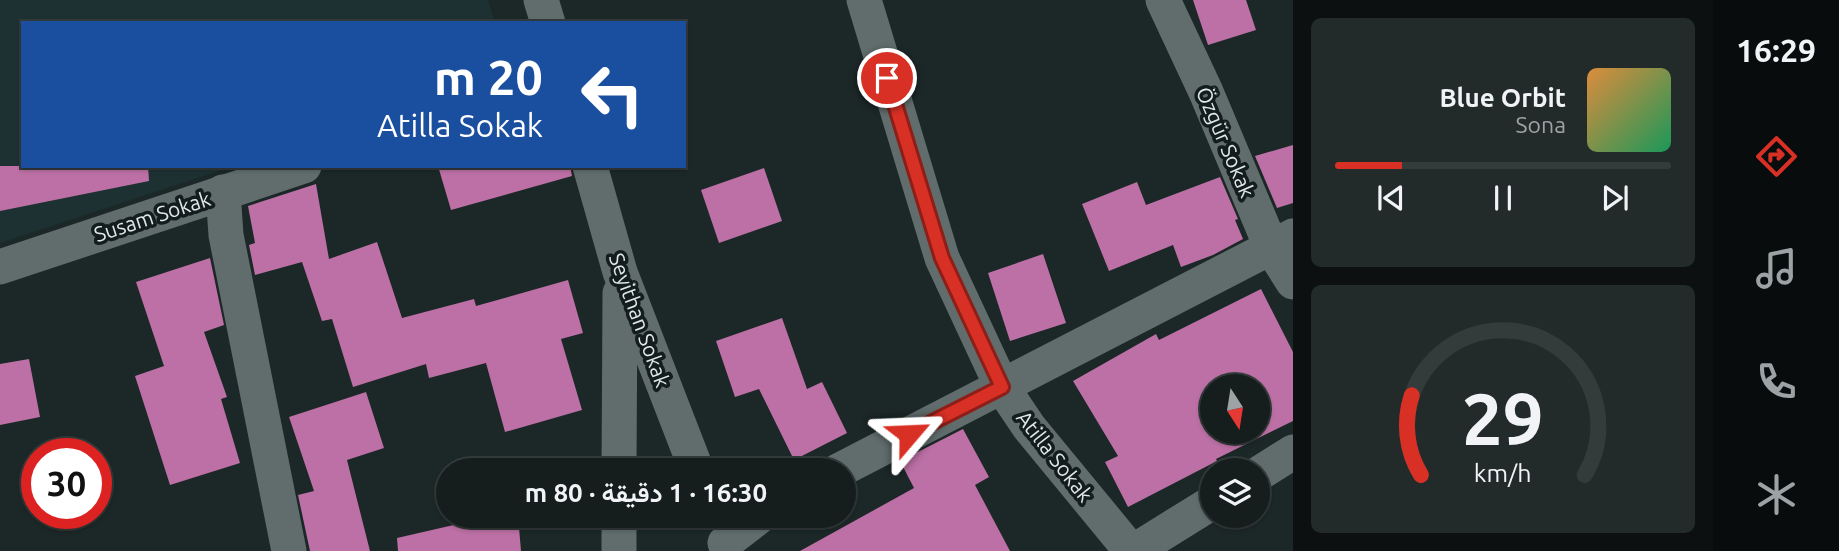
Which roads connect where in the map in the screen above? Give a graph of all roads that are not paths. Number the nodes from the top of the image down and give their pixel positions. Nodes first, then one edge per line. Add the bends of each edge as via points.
1 (541, 0) edge
2 (864, 0) edge
3 (1163, 0) edge
4 (547, 21) edge
5 (298, 168) edge
6 (591, 168) edge
7 (223, 192) junction
8 (1282, 243) edge
9 (0, 267) edge
10 (620, 272) junction
11 (1293, 282) edge
12 (1002, 387) junction
13 (1293, 452) edge
14 (619, 458) edge
15 (692, 458) edge
16 (856, 462) edge
17 (1270, 466) edge
18 (1200, 510) edge
19 (619, 528) edge
20 (739, 528) edge
21 (723, 537) edge
22 (289, 551) edge
23 (618, 551) edge
24 (1133, 551) edge

1 - 4 street
2 - 12 street, Atilla Sokak via 942,258
3 - 8 street, Özgür Sokak
5 - 7 street, Susam Sokak
6 - 10 street, Seyithan Sokak
7 - 9 street, Susam Sokak
7 - 22 street via 226,235
8 - 11 street, Özgür Sokak
8 - 12 street
10 - 14 street
10 - 15 street, Seyithan Sokak
12 - 16 street
12 - 24 street, Atilla Sokak via 1029,427
13 - 17 street
18 - 24 street
19 - 23 street
20 - 21 street

